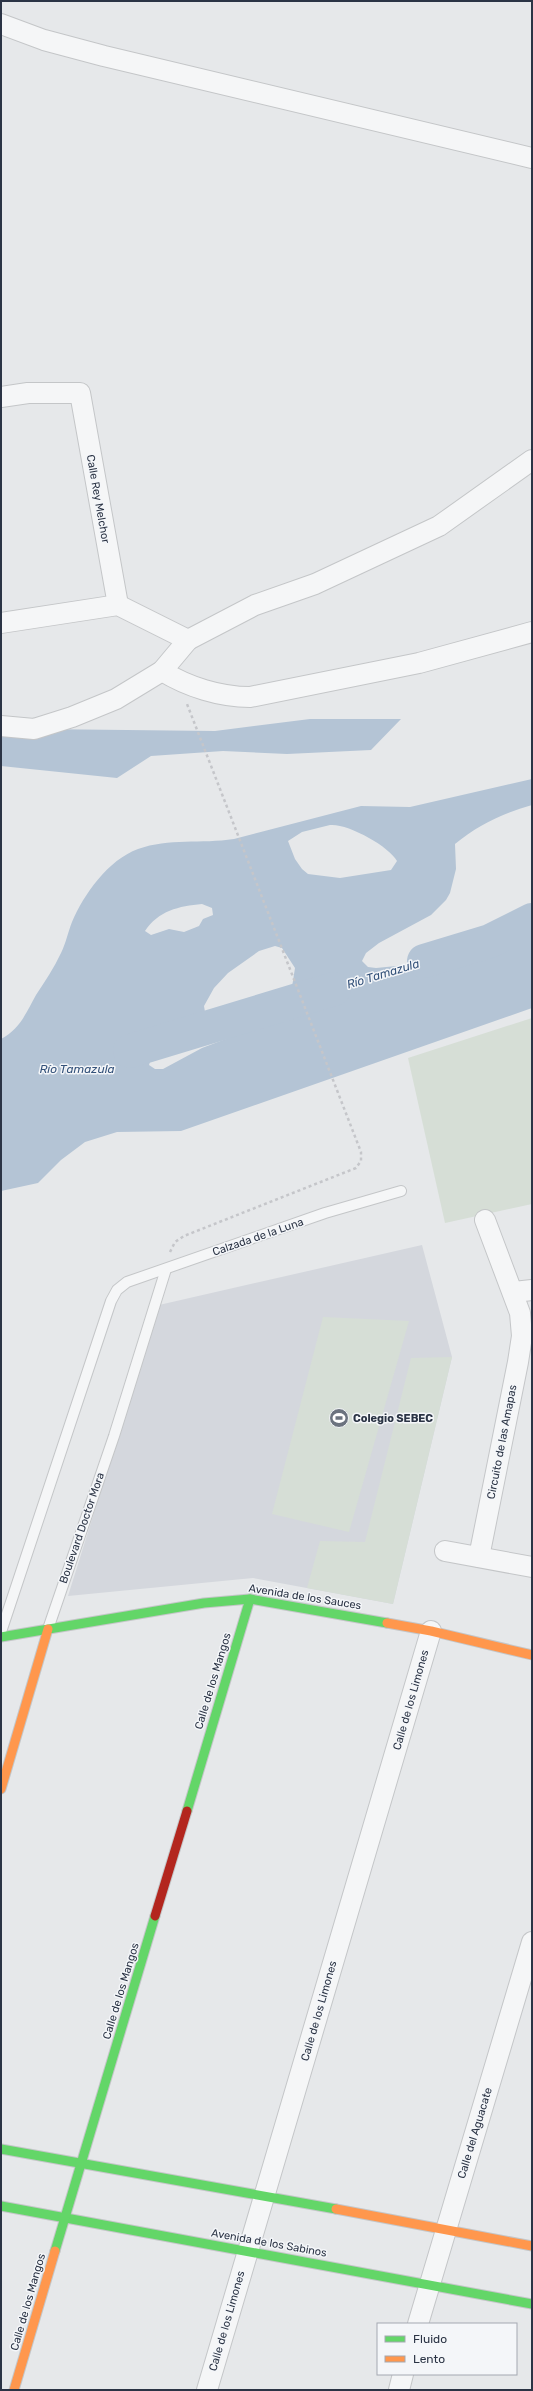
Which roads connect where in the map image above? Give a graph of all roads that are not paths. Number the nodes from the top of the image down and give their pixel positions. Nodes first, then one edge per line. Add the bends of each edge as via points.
1 (1, 24) edge
2 (532, 158) edge
3 (1, 397) edge
4 (532, 460) edge
5 (118, 605) junction
6 (1, 623) edge
7 (532, 632) edge
8 (188, 640) junction
9 (162, 671) junction
10 (1, 726) edge
11 (401, 1190) dead end
12 (485, 1220) dead end
13 (166, 1269) junction
14 (523, 1291) edge
15 (445, 1551) dead end
16 (479, 1557) junction
17 (532, 1567) edge
18 (250, 1600) junction
19 (48, 1629) junction
20 (431, 1631) junction
21 (1, 1632) edge
22 (1, 1637) edge
23 (531, 1651) edge
24 (1, 1789) edge
25 (532, 1942) edge
26 (1, 2149) edge
27 (82, 2162) junction
28 (264, 2196) junction
29 (1, 2206) edge
30 (65, 2218) junction
31 (446, 2230) junction
32 (532, 2246) edge
33 (248, 2251) junction
34 (430, 2285) junction
35 (532, 2304) edge
36 (418, 2323) edge
37 (403, 2375) edge
38 (14, 2390) edge
39 (207, 2390) edge
40 (399, 2390) edge

1 - 2 street via 44,40 104,56
3 - 5 street, Calle Rey Melchor via 28,392 80,393
4 - 8 street via 439,526 315,584 255,605
5 - 6 street
5 - 8 street
7 - 9 street via 419,662 250,697 230,697 178,681
8 - 9 street
9 - 10 street via 116,700 72,717 34,729
11 - 13 lane, Calzada de la Luna via 325,1213
12 - 14 street, Circuito de las Amapas via 503,1271
13 - 19 lane, Boulevard Doctor Mora via 114,1436
13 - 21 lane, Calzada de la Luna via 127,1282 117,1290 111,1301
14 - 16 street, Circuito de las Amapas via 520,1313 522,1336 518,1362
15 - 16 street
16 - 17 street
18 - 19 street, Avenida de los Sauces via 227,1600
18 - 20 street, Avenida de los Sauces
18 - 27 street, Calle de los Mangos
19 - 22 street, Avenida de los Sauces
19 - 24 street, Boulevard Doctor Mora
20 - 23 street, Avenida de los Sauces
20 - 28 street, Calle de los Limones
25 - 31 street, Calle del Aguacate
26 - 27 street
27 - 28 street
27 - 30 street, Calle de los Mangos
28 - 31 street
28 - 33 street, Calle de los Limones
29 - 30 street, Avenida de los Sabinos
30 - 33 street, Avenida de los Sabinos
30 - 38 street, Calle de los Mangos
31 - 32 street
31 - 34 street, Calle del Aguacate
33 - 34 street, Avenida de los Sabinos
33 - 39 street, Calle de los Limones
34 - 35 street, Avenida de los Sabinos
34 - 36 street, Calle del Aguacate
37 - 40 street

